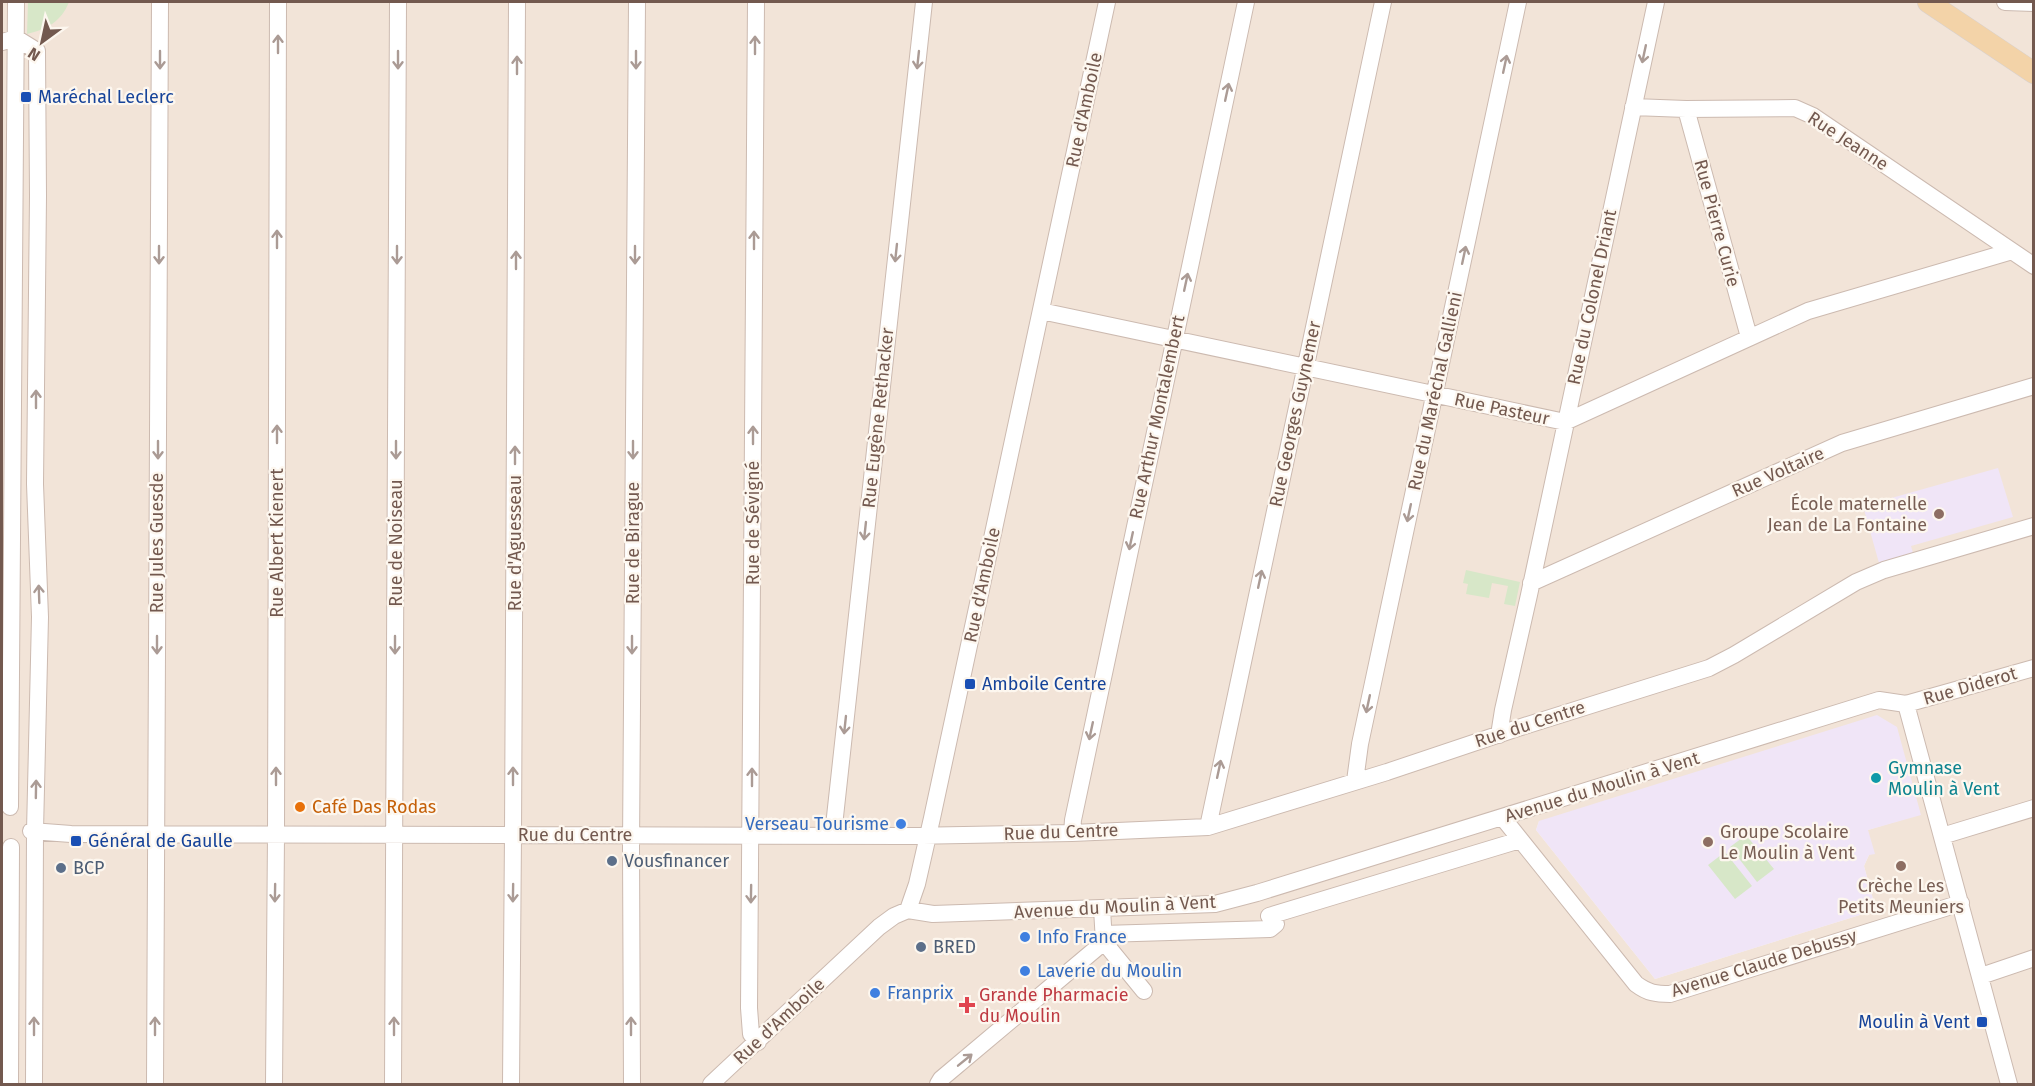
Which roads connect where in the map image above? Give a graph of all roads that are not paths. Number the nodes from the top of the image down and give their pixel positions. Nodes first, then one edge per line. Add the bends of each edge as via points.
1 (16, 2) edge
2 (160, 2) edge
3 (278, 2) edge
4 (398, 2) edge
5 (517, 2) edge
6 (637, 2) edge
7 (756, 2) edge
8 (924, 2) edge
9 (1107, 2) edge
10 (1246, 2) edge
11 (1383, 2) edge
12 (1518, 2) edge
13 (1656, 2) edge
14 (2005, 2) edge
15 (1933, 3) edge
16 (2034, 3) edge
17 (9, 40) edge
18 (2034, 73) edge
19 (1634, 107) junction
20 (1686, 109) junction
21 (38, 196) junction
22 (8, 197) edge
23 (8, 230) edge
24 (2012, 251) junction
25 (2034, 266) edge
26 (1041, 312) junction
27 (10, 327) edge
28 (37, 328) junction
29 (1749, 337) junction
30 (1174, 339) junction
31 (1306, 367) junction
32 (2034, 386) edge
33 (1434, 394) junction
34 (1565, 422) junction
35 (7, 483) edge
36 (35, 484) junction
37 (2034, 526) edge
38 (1532, 583) junction
39 (2034, 668) edge
40 (1906, 704) junction
41 (1499, 735) junction
42 (1355, 781) junction
43 (6, 808) edge
44 (2034, 808) edge
45 (1503, 818) junction
46 (1208, 827) junction
47 (33, 831) junction
48 (1072, 833) junction
49 (156, 834) junction
50 (276, 835) junction
51 (395, 835) junction
52 (513, 835) junction
53 (631, 835) junction
54 (833, 835) junction
55 (752, 836) junction
56 (928, 836) junction
57 (1942, 836) junction
58 (1520, 840) junction
59 (6, 846) edge
60 (1257, 894) junction
61 (1961, 903) junction
62 (1102, 909) junction
63 (908, 910) junction
64 (1277, 925) junction
65 (1103, 938) junction
66 (2034, 958) edge
67 (1981, 976) junction
68 (1144, 991) dead end
69 (758, 1042) junction
70 (10, 1084) edge
71 (34, 1084) edge
72 (155, 1084) edge
73 (274, 1084) edge
74 (393, 1084) edge
75 (510, 1084) edge
76 (632, 1084) edge
77 (711, 1084) edge
78 (938, 1084) edge
79 (2009, 1084) edge

1 - 17 street
2 -> 49 street, Rue Jules Guesde
50 -> 3 street, Rue Albert Kienert
4 -> 51 street, Rue de Noiseau
52 -> 5 street, Rue d'Aguesseau
6 -> 53 street, Rue de Birague
55 -> 7 street, Rue de Sévigné
8 -> 54 street, Rue Eugène Rethacker
9 - 26 street, Rue d'Amboile
30 -> 10 street, Rue Arthur Montalembert
11 - 31 street, Rue Georges Guynemer
33 -> 12 street, Rue du Maréchal Gallieni
13 -> 19 street, Rue du Colonel Driant
14 - 16 street
15 - 18 main road
17 - 21 street via 37,51
17 - 22 street
19 - 20 street, Rue Jeanne
19 - 34 street, Rue du Colonel Driant
20 - 24 street, Rue Jeanne via 1795,108 1813,116
20 - 29 street, Rue Pierre Curie
21 - 22 street
21 - 28 street
22 - 23 street
23 - 27 street
24 - 25 street, Rue Jeanne
24 - 29 street, Rue Pasteur via 1808,311
26 - 30 street, Rue Pasteur
26 - 56 street, Rue d'Amboile
27 - 28 street
27 - 35 street
36 -> 28 street
29 - 34 street, Rue Pasteur
30 - 31 street, Rue Pasteur
30 -> 48 street, Rue Arthur Montalembert
31 - 33 street, Rue Pasteur
46 -> 31 street, Rue Georges Guynemer
32 - 38 street, Rue Voltaire via 1842,443
33 - 34 street, Rue Pasteur
33 -> 42 street, Rue du Maréchal Gallieni
34 - 38 street, Rue du Colonel Driant
35 - 36 street
35 - 43 street
47 -> 36 street via 40,617
37 - 41 street, Rue du Centre via 1884,570 1856,582 1709,668
38 - 41 street, Rue du Colonel Driant
39 - 40 street, Rue Diderot
40 - 45 street, Avenue du Moulin à Vent via 1879,700
40 - 57 street
41 - 42 street, Rue du Centre
42 - 46 street, Rue du Centre
43 - 47 street via 23,811
44 - 57 street
45 - 58 street, Avenue Claude Debussy
45 - 60 street, Avenue du Moulin à Vent
46 - 48 street, Rue du Centre
47 - 49 street, Rue du Centre
47 - 59 street via 23,843
71 -> 47 street
48 - 56 street, Rue du Centre
49 - 50 street, Rue du Centre
72 -> 49 street, Rue Jules Guesde
50 - 51 street, Rue du Centre
50 -> 73 street, Rue Albert Kienert
51 - 52 street, Rue du Centre
74 -> 51 street, Rue de Noiseau
52 - 53 street, Rue du Centre
52 -> 75 street, Rue d'Aguesseau
53 - 55 street, Rue du Centre
76 -> 53 street, Rue de Birague
54 - 55 street, Rue du Centre
54 - 56 street, Rue du Centre
55 -> 69 street, Rue de Sévigné via 749,1008 751,1034
56 - 63 street, Rue d'Amboile
57 - 61 street
58 - 61 street, Avenue Claude Debussy via 1636,984 1656,994 1670,994
58 - 64 street
59 - 70 street
60 - 62 street, Avenue du Moulin à Vent via 1215,904
60 - 64 street
61 - 67 street
62 - 63 street, Avenue du Moulin à Vent via 933,914
62 - 65 street
63 - 69 street, Rue d'Amboile via 879,927
64 - 65 street via 1270,929
65 - 68 street
78 -> 65 street
66 - 67 street
67 - 79 street
69 - 77 street, Rue d'Amboile

